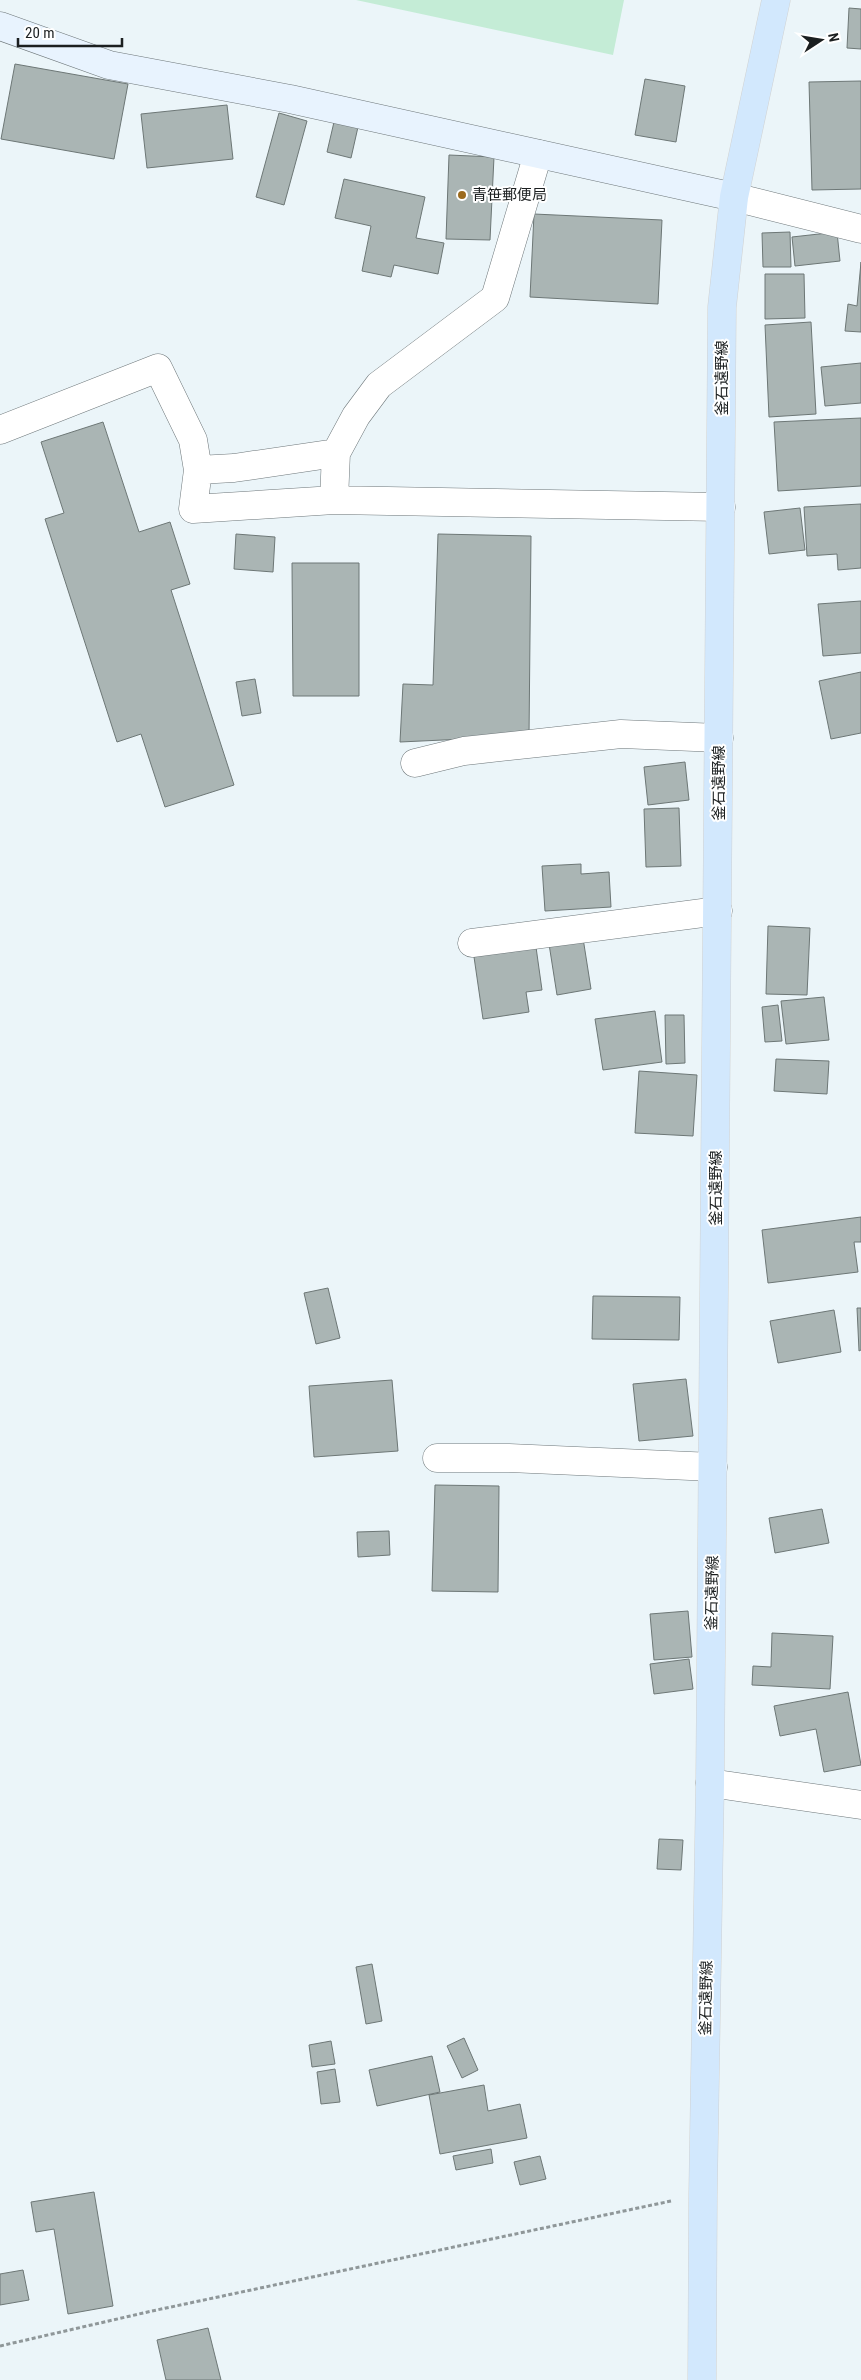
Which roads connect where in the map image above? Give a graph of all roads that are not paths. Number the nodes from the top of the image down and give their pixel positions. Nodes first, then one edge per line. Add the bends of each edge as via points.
1 (776, 0) edge
2 (0, 26) edge
3 (538, 154) junction
4 (734, 197) junction
5 (861, 229) edge
6 (0, 430) edge
7 (336, 453) junction
8 (198, 470) junction
9 (334, 500) junction
10 (721, 507) junction
11 (719, 738) junction
12 (416, 763) dead end
13 (718, 911) junction
14 (472, 943) dead end
15 (437, 1458) dead end
16 (713, 1467) junction
17 (710, 1783) junction
18 (861, 1805) edge
19 (702, 2380) edge

1 - 4 main road, 釜石遠野線
2 - 3 street via 109,65 290,99
3 - 4 street
3 - 7 street via 495,298 379,385 356,416
4 - 5 street
4 - 10 main road, 釜石遠野線 via 722,307
6 - 8 street via 158,368 193,440
7 - 8 street
7 - 9 street
8 - 9 street via 192,509
9 - 10 street
10 - 11 main road, 釜石遠野線
11 - 12 street via 621,734 464,751
11 - 13 main road, 釜石遠野線
13 - 14 street
13 - 16 main road, 釜石遠野線
15 - 16 street
16 - 17 main road, 釜石遠野線
17 - 18 street
17 - 19 main road, 釜石遠野線

